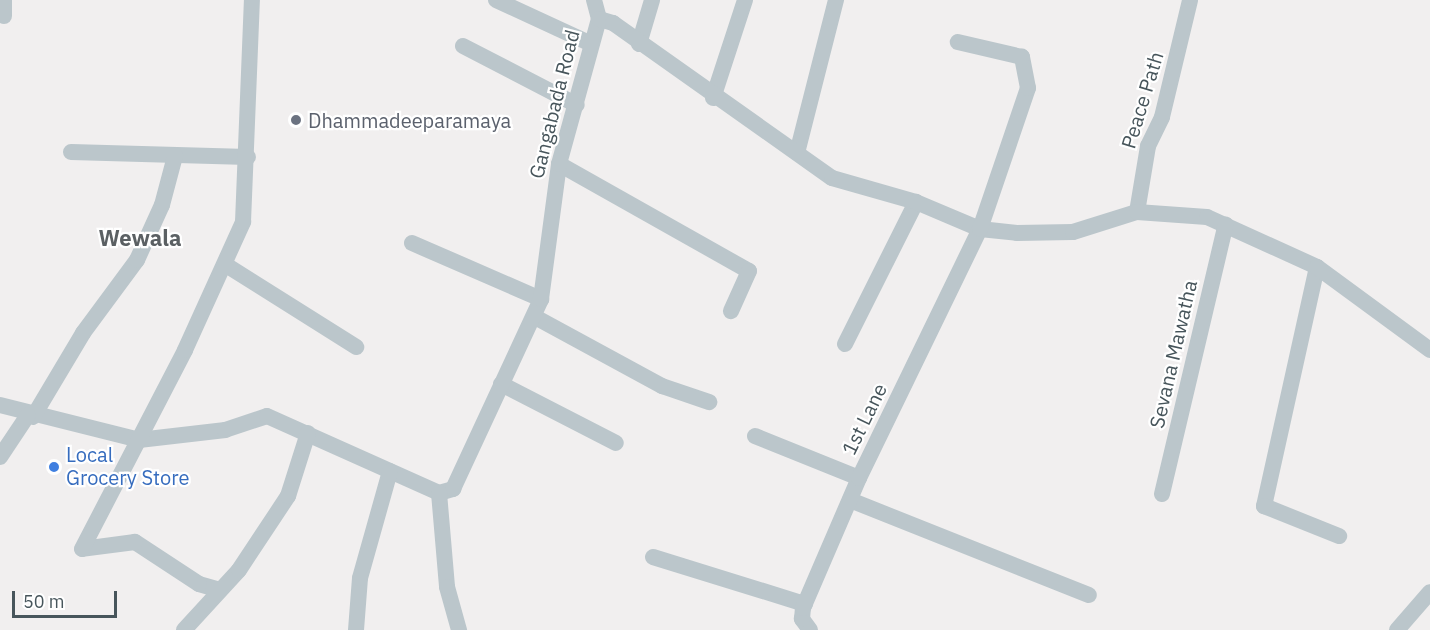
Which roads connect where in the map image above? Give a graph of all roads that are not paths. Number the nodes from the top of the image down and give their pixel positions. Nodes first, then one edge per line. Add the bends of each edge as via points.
1 (252, 0) edge
2 (496, 0) edge
3 (594, 0) edge
4 (652, 0) edge
5 (745, 0) edge
6 (836, 0) edge
7 (1190, 0) edge
8 (599, 19) junction
9 (958, 42) dead end
10 (589, 43) junction
11 (639, 44) junction
12 (464, 46) dead end
13 (713, 98) junction
14 (577, 105) junction
15 (71, 152) dead end
16 (797, 153) junction
17 (175, 156) junction
18 (248, 157) junction
19 (559, 164) junction
20 (916, 202) junction
21 (1137, 212) junction
22 (1226, 224) junction
23 (980, 229) junction
24 (412, 243) dead end
25 (226, 265) junction
26 (1317, 267) junction
27 (541, 299) junction
28 (731, 311) dead end
29 (535, 317) junction
30 (844, 344) dead end
31 (356, 347) dead end
32 (1430, 350) edge
33 (501, 384) junction
34 (709, 402) dead end
35 (0, 405) edge
36 (31, 416) junction
37 (308, 434) junction
38 (755, 436) dead end
39 (139, 440) junction
40 (616, 443) dead end
41 (0, 457) edge
42 (390, 471) junction
43 (859, 478) junction
44 (439, 493) junction
45 (1162, 494) dead end
46 (850, 500) junction
47 (1339, 536) dead end
48 (653, 557) dead end
49 (219, 591) junction
50 (1430, 592) edge
51 (1089, 595) dead end
52 (805, 604) junction
53 (184, 630) edge
54 (356, 630) edge
55 (459, 630) edge
56 (810, 630) edge
57 (1397, 630) edge

1 - 18 street
2 - 10 street
3 - 8 street
4 - 11 street
5 - 13 street
6 - 16 street
7 - 21 street, Peace Path via 1162,117 1148,146
8 - 10 street, Gangabada Road
8 - 11 street, Gangabada Road
9 - 23 street, 1st Lane via 1022,57 1027,72 1028,88
10 - 14 street, Gangabada Road
11 - 13 street, Gangabada Road
12 - 14 street
13 - 16 street, Gangabada Road
14 - 19 street, Gangabada Road
15 - 17 street
16 - 20 street, Gangabada Road via 832,178
17 - 18 street
17 - 36 street via 162,205 137,260 83,333
18 - 25 street via 243,222
19 - 27 street, Gangabada Road
19 - 28 street via 748,272
20 - 23 street, Gangabada Road
20 - 30 street
21 - 22 street, Gangabada Road via 1179,211
21 - 23 street, Gangabada Road via 1073,232
22 - 26 street, Gangabada Road
22 - 45 street, Sevana Mawatha
23 - 43 street, 1st Lane
24 - 27 street
25 - 31 street
25 - 39 street
26 - 32 street, Gangabada Road
26 - 47 street via 1264,506
27 - 29 street, Gangabada Road
29 - 33 street, Gangabada Road
29 - 34 street via 662,386
33 - 40 street
33 - 44 street, Gangabada Road via 453,489
35 - 36 street
36 - 39 street
36 - 41 street
37 - 39 street via 267,416 225,430
37 - 42 street
37 - 49 street via 288,496
38 - 43 street
39 - 49 street via 82,549 135,542 199,584
42 - 44 street
42 - 54 street via 360,578
43 - 46 street, 1st Lane
44 - 55 street via 447,587
46 - 51 street
46 - 52 street, 1st Lane
48 - 52 street
49 - 53 street
50 - 57 street
52 - 56 street via 802,618

